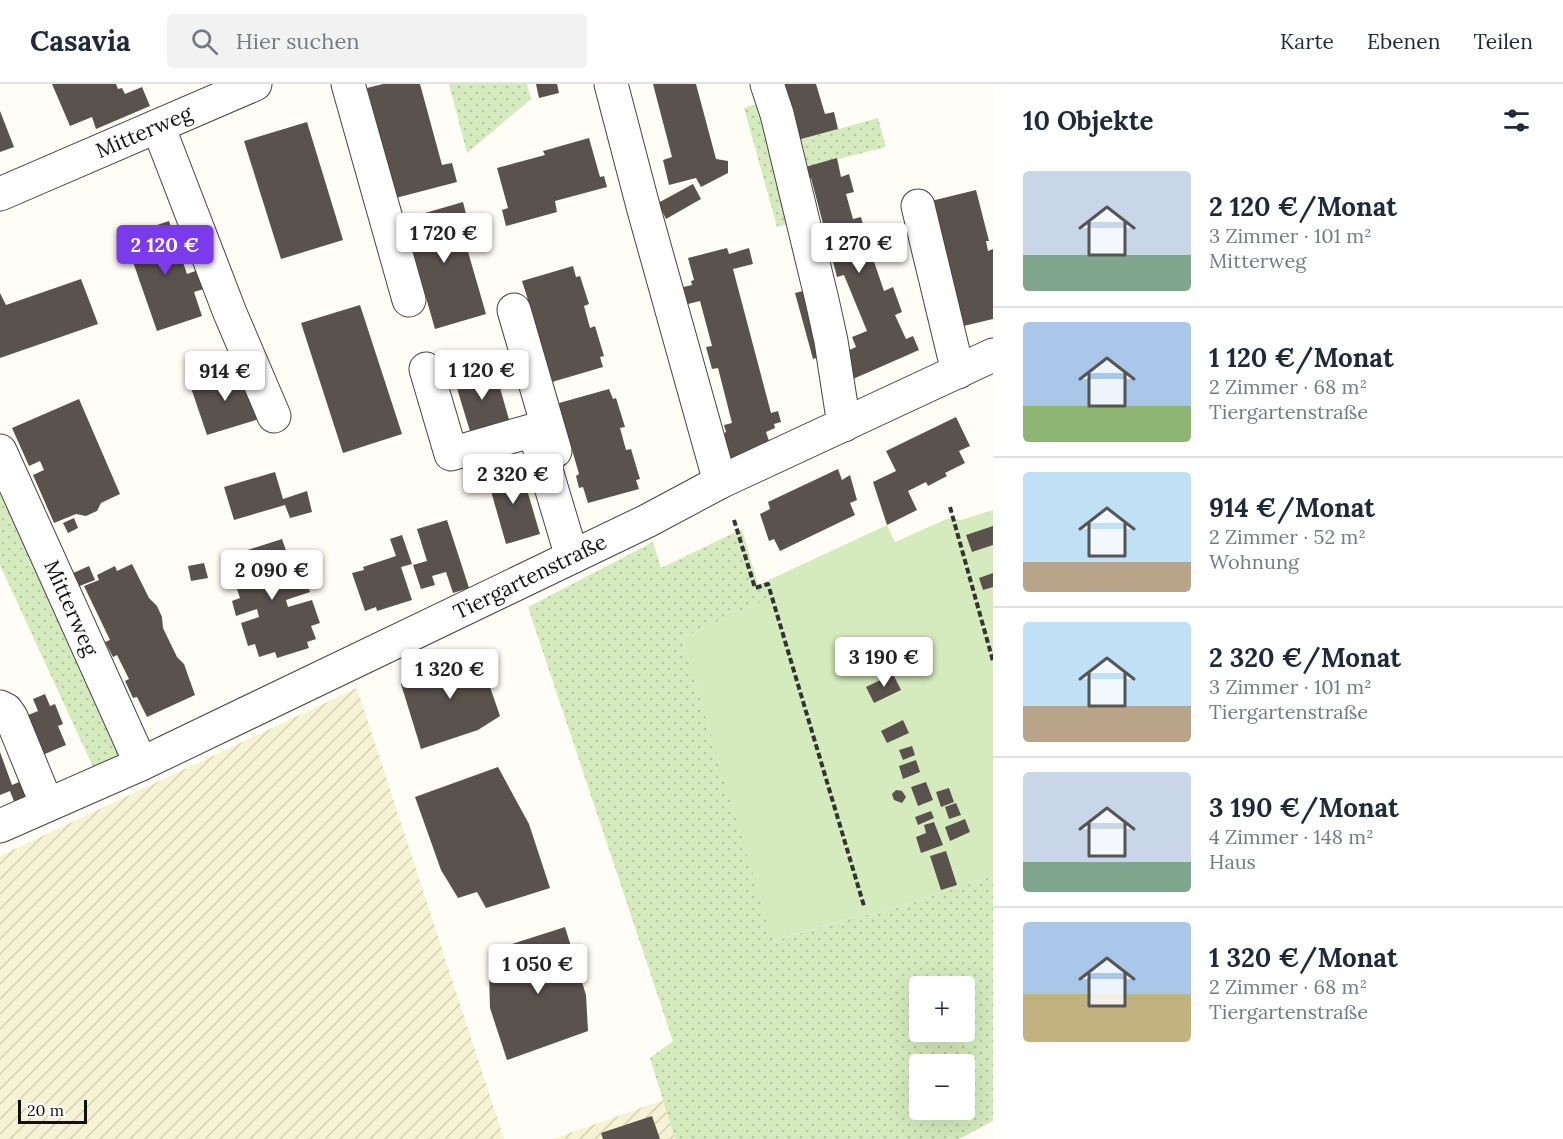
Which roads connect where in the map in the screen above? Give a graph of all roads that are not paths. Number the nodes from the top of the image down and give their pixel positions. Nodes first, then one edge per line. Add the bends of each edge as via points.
1 (255, 84) edge
2 (348, 84) edge
3 (611, 84) edge
4 (767, 84) edge
5 (158, 126) junction
6 (0, 194) edge
7 (918, 206) dead end
8 (409, 300) dead end
9 (514, 310) dead end
10 (993, 355) edge
11 (426, 369) dead end
12 (958, 372) junction
13 (274, 416) dead end
14 (844, 424) junction
15 (0, 452) edge
16 (720, 482) junction
17 (578, 554) junction
18 (0, 707) edge
19 (141, 764) junction
20 (47, 805) junction
21 (0, 826) edge

1 - 5 street, Mitterweg
2 - 8 street
3 - 16 street
4 - 14 street via 822,300
5 - 6 street, Mitterweg
5 - 13 street
7 - 12 street
9 - 17 street
10 - 12 street, Tiergartenstraße
11 - 17 street via 451,454 534,430
12 - 14 street, Tiergartenstraße
14 - 16 street, Tiergartenstraße
15 - 19 street, Mitterweg
16 - 17 street, Tiergartenstraße
17 - 19 street, Tiergartenstraße
18 - 20 street via 11,717
19 - 20 street, Tiergartenstraße
20 - 21 street, Tiergartenstraße

